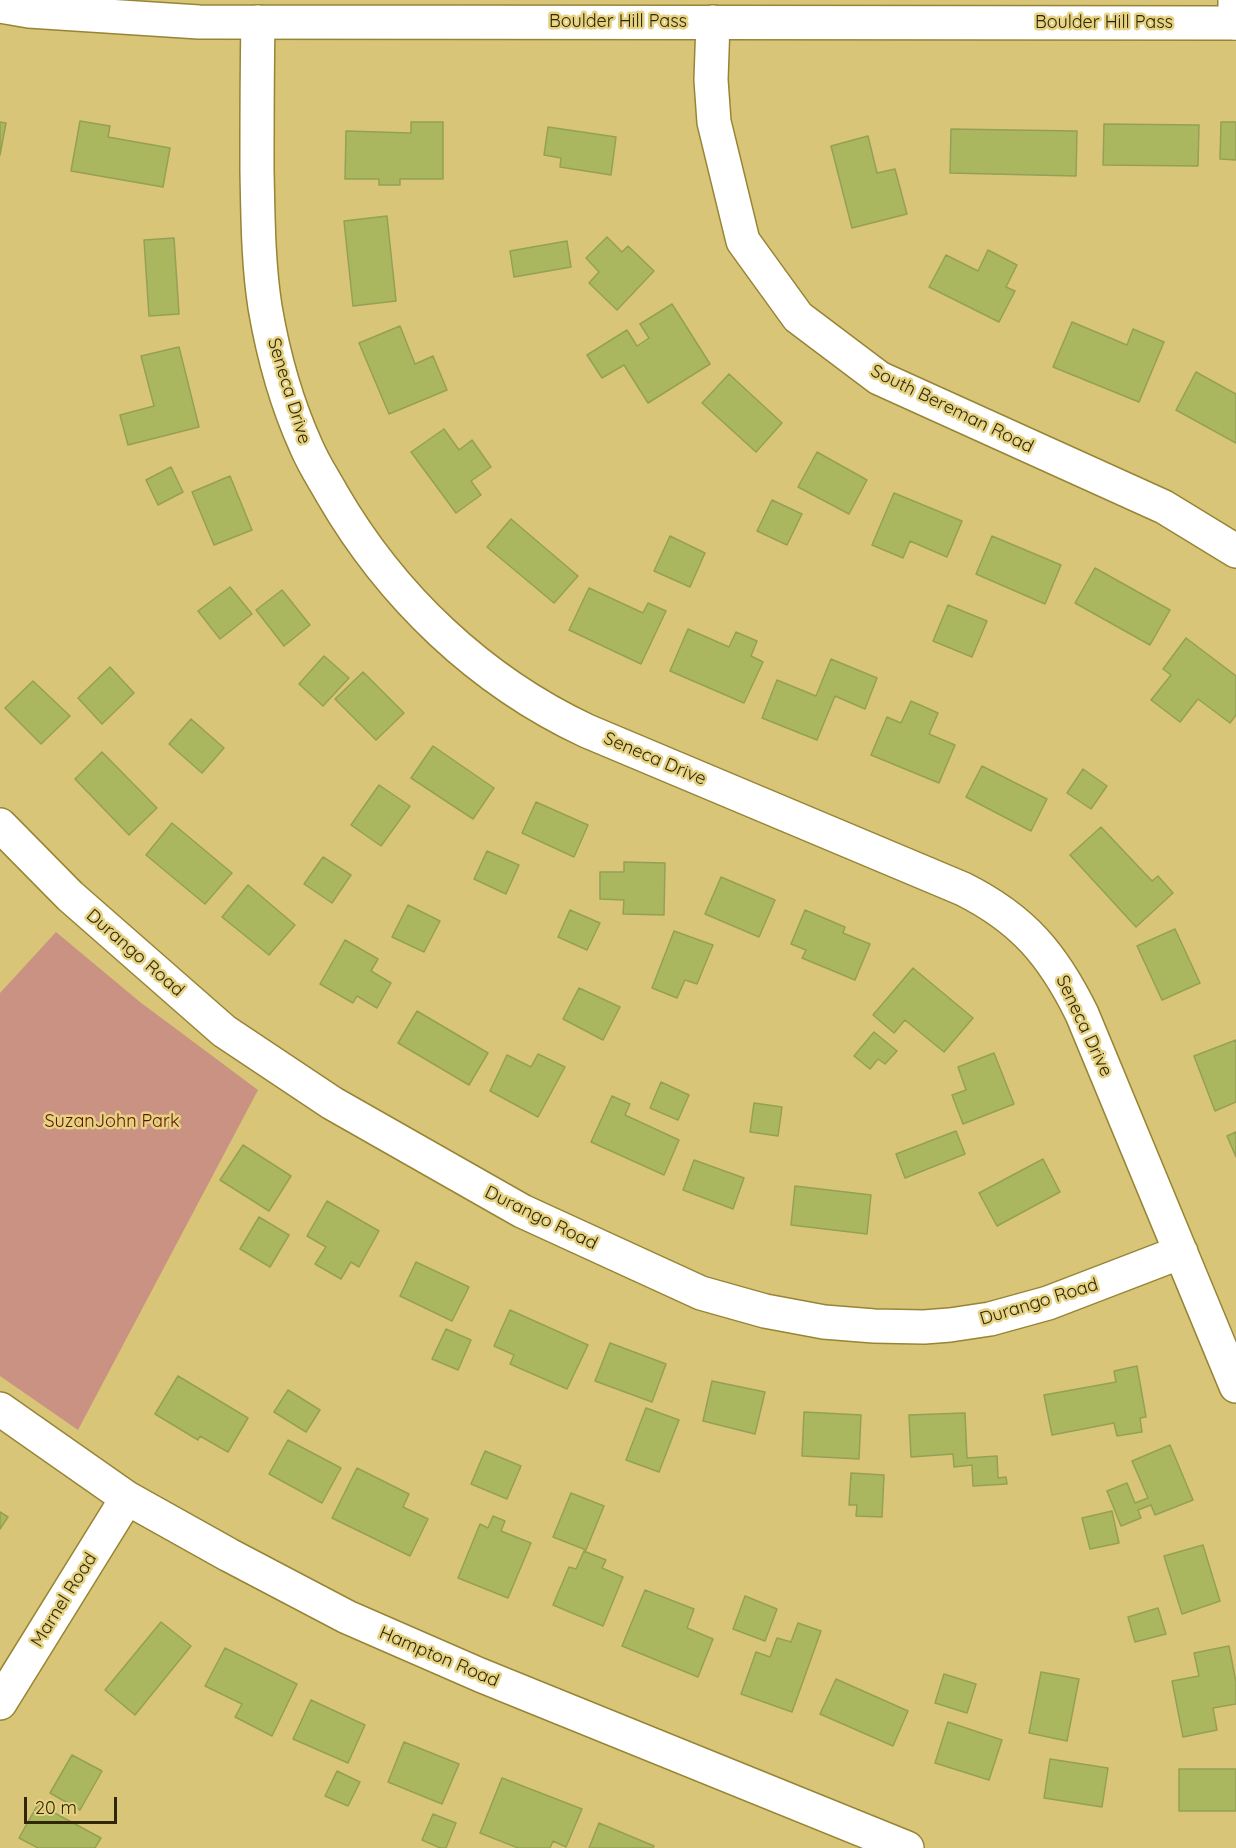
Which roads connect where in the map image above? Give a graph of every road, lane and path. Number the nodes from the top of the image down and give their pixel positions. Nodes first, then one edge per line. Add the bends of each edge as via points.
1 (0, 6) edge
2 (1235, 15) edge
3 (258, 22) junction
4 (713, 22) junction
5 (1236, 551) edge
6 (0, 825) edge
7 (1181, 1252) junction
8 (1236, 1386) edge
9 (0, 1409) edge
10 (128, 1498) junction
11 (0, 1703) edge
12 (907, 1848) edge

1 - 3 street, Boulder Hill Pass via 199,22
2 - 4 street, Boulder Hill Pass
3 - 4 street, Boulder Hill Pass
3 - 7 street, Seneca Drive via 259,249 270,332 306,448 352,530 370,554 461,650 537,704 587,731 963,889 1019,926 1047,954 1071,993
4 - 5 street, South Bereman Road via 714,122 743,241 798,317 879,378 1164,507
6 - 7 street, Durango Road via 70,896 224,1031 322,1097 522,1211 701,1293 824,1322 874,1326 969,1323 1048,1303
7 - 8 street, Seneca Drive
9 - 10 street, Hampton Road
10 - 11 street, Marnel Road
10 - 12 street, Hampton Road via 348,1617 480,1675

